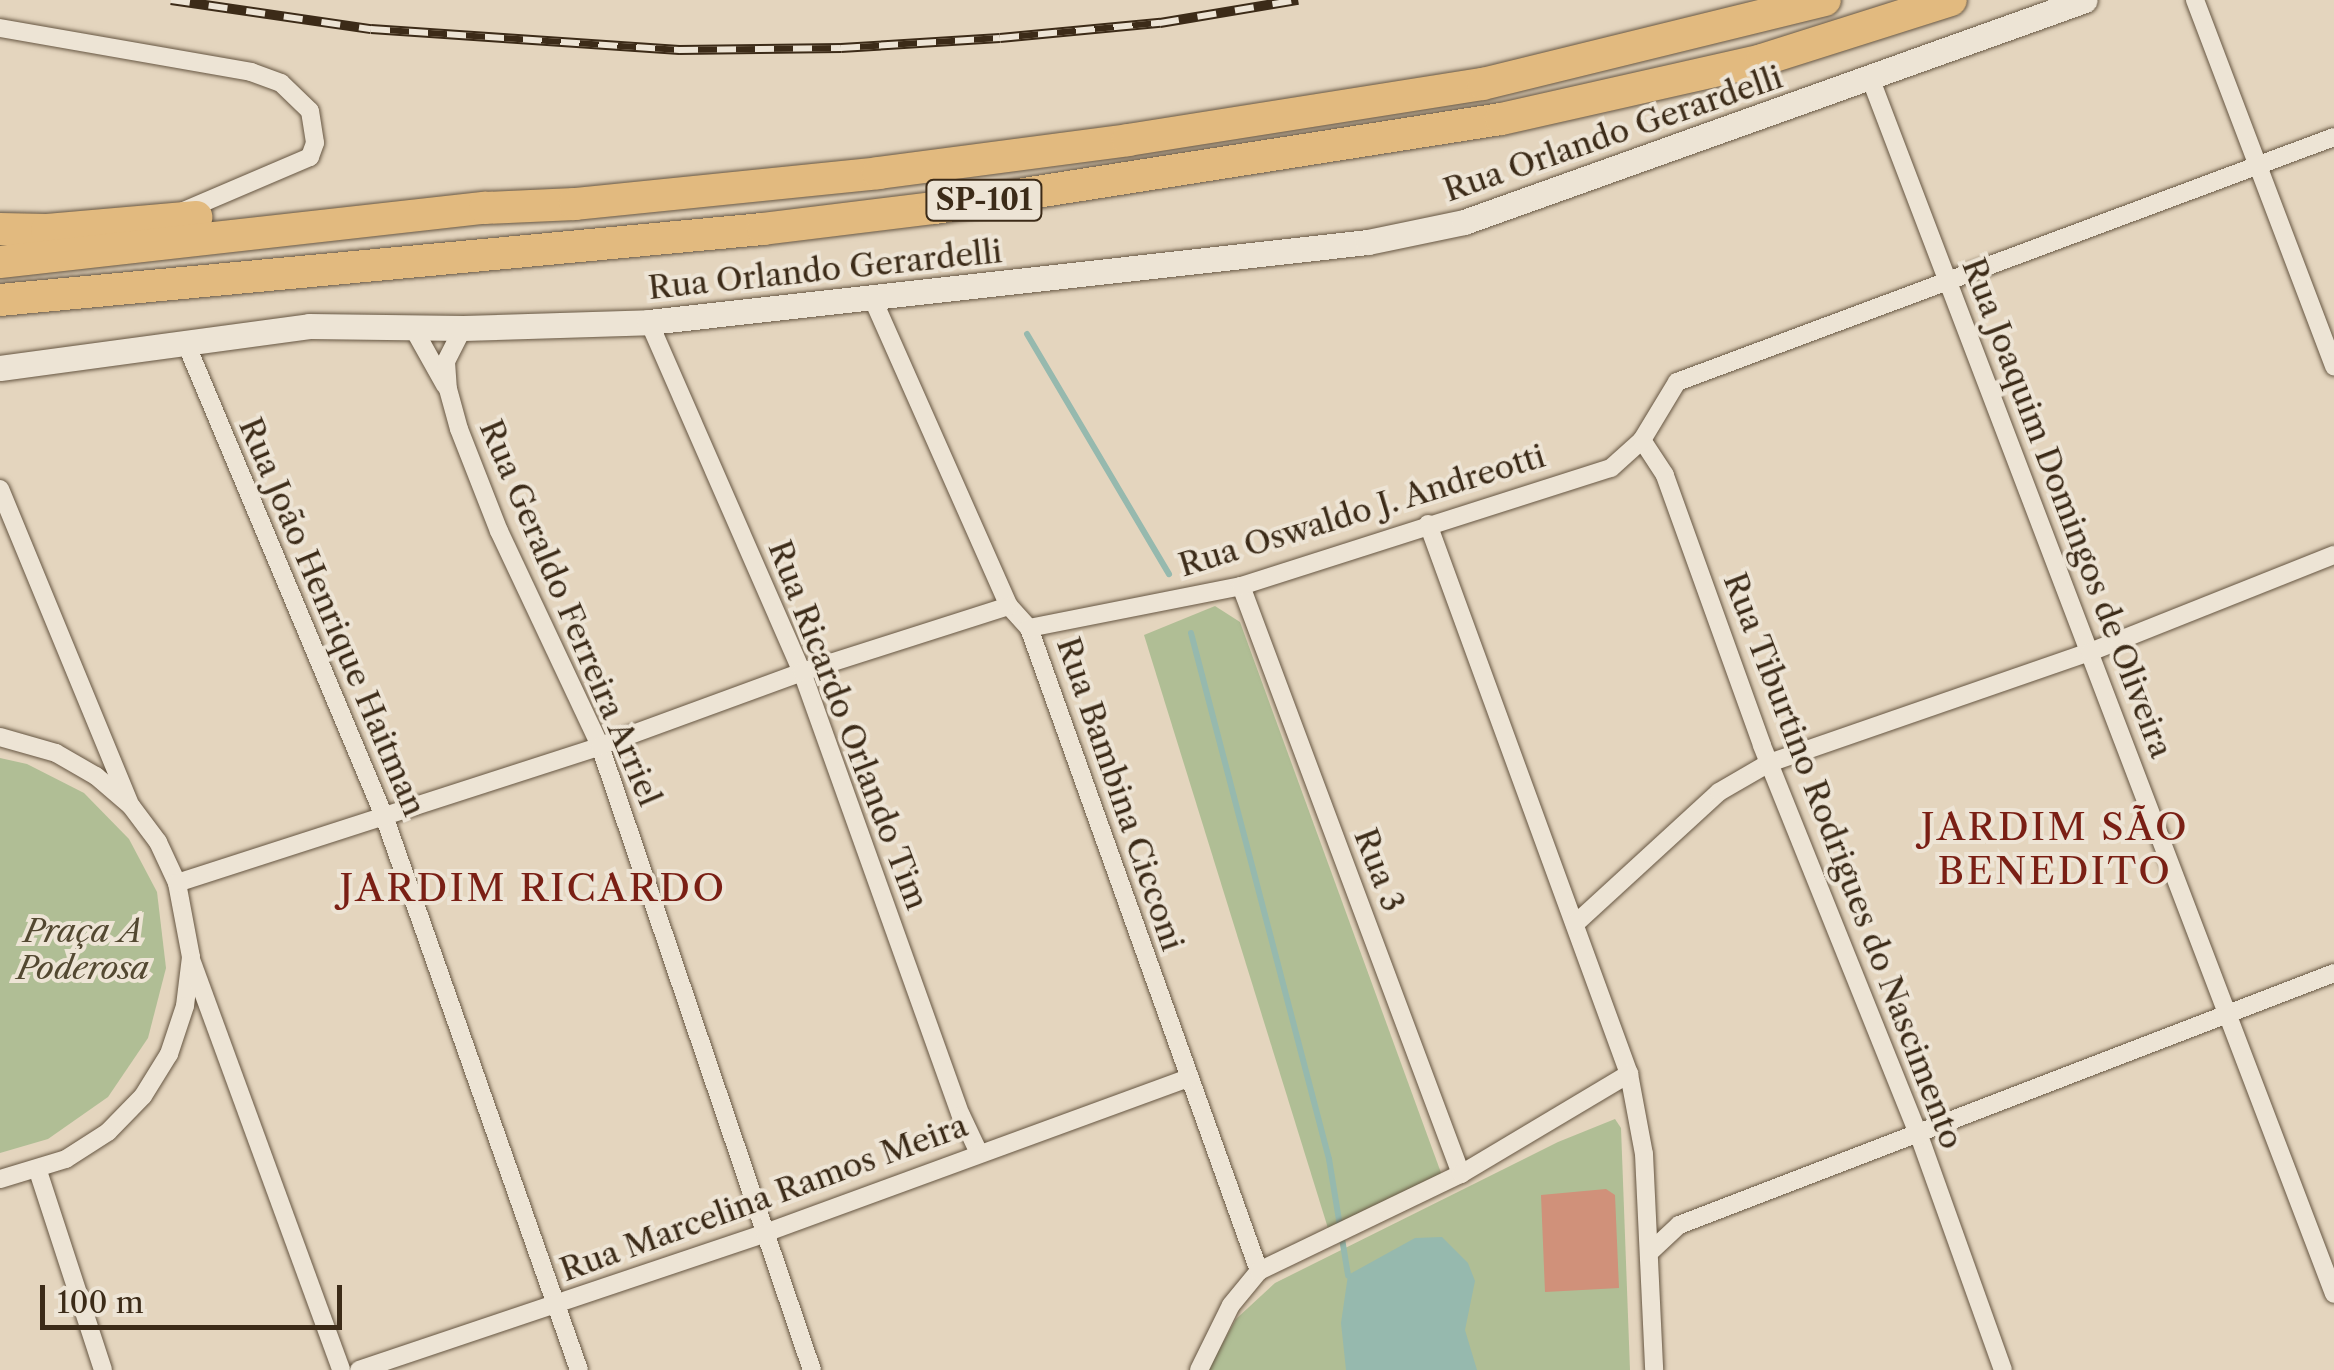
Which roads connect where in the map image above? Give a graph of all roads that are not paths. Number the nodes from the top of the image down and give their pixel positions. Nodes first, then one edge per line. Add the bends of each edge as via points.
1 (1825, 0) edge
2 (1951, 0) edge
3 (2085, 0) edge
4 (2195, 0) edge
5 (0, 28) edge
6 (1872, 80) junction
7 (2334, 137) edge
8 (2258, 166) junction
9 (485, 208) junction
10 (161, 220) junction
11 (0, 228) edge
12 (0, 262) edge
13 (1950, 284) junction
14 (871, 295) junction
15 (0, 300) edge
16 (650, 322) junction
17 (412, 326) junction
18 (463, 328) junction
19 (185, 341) junction
20 (2334, 366) edge
21 (0, 368) edge
22 (448, 390) junction
23 (1642, 440) junction
24 (0, 488) edge
25 (1428, 524) junction
26 (2334, 555) edge
27 (1240, 586) junction
28 (1008, 606) junction
29 (1029, 628) junction
30 (2090, 652) junction
31 (802, 672) junction
32 (0, 737) edge
33 (600, 746) junction
34 (1769, 763) junction
35 (131, 806) junction
36 (384, 816) junction
37 (177, 883) junction
38 (1574, 924) junction
39 (190, 957) junction
40 (2334, 973) edge
41 (2225, 1016) junction
42 (1629, 1074) junction
43 (1188, 1078) junction
44 (1919, 1136) junction
45 (980, 1153) junction
46 (38, 1171) junction
47 (1461, 1174) junction
48 (0, 1178) edge
49 (765, 1233) junction
50 (1649, 1252) junction
51 (1259, 1271) junction
52 (2334, 1294) edge
53 (556, 1304) junction
54 (104, 1370) edge
55 (341, 1370) edge
56 (359, 1370) edge
57 (579, 1370) edge
58 (812, 1370) edge
59 (1199, 1370) edge
60 (1654, 1370) edge
61 (2003, 1370) edge

1 - 9 highway, SP-101 via 1482,84 1128,140 878,174
2 - 15 highway, SP-101 via 1762,60 1501,119 935,208
3 - 6 street, Rua Orlando Gerardelli
4 - 8 street
5 - 10 street via 251,72 281,83 310,111 310,157
6 - 13 street, Rua Joaquim Domingos de Oliveira
6 - 14 street, Rua Orlando Gerardelli via 1464,222 1368,242
7 - 8 street
8 - 13 street
8 - 20 street
9 - 10 highway via 274,210
9 - 12 highway, SP-101
10 - 11 highway
13 - 23 street via 1677,382
13 - 30 street, Rua Joaquim Domingos de Oliveira
14 - 16 street, Rua Orlando Gerardelli
14 - 28 street, Rua Bambina Cicconi
16 - 18 street, Rua Orlando Gerardelli
16 - 31 street, Rua Ricardo Orlando Tim
17 - 18 street, Rua Orlando Gerardelli
17 - 19 street, Rua Orlando Gerardelli via 308,326
17 - 22 street, Rua Geraldo Ferreira Arriel
18 - 22 street, Rua Geraldo Ferreira Arriel via 446,362
19 - 21 street, Rua Orlando Gerardelli
19 - 36 street, Rua João Henrique Haitman
22 - 33 street, Rua Geraldo Ferreira Arriel via 498,531
23 - 25 street, Rua Oswaldo J. Andreotti via 1610,468
23 - 34 street, Rua Tiburtino Rodrigues do Nascimento via 1665,475
24 - 35 street
25 - 27 street, Rua Oswaldo J. Andreotti
25 - 38 street
26 - 30 street
27 - 29 street, Rua Oswaldo J. Andreotti
27 - 47 street, Rua 3
28 - 29 street, Rua Bambina Cicconi
28 - 31 street
29 - 43 street, Rua Bambina Cicconi
30 - 34 street
30 - 41 street, Rua Joaquim Domingos de Oliveira
31 - 33 street
31 - 45 street, Rua Ricardo Orlando Tim
32 - 35 street via 56,753
33 - 36 street
33 - 49 street, Rua Geraldo Ferreira Arriel
34 - 38 street via 1719,792
34 - 44 street, Rua Tiburtino Rodrigues do Nascimento
35 - 37 street
36 - 37 street
36 - 53 street, Rua João Henrique Haitman
37 - 39 street
38 - 42 street
39 - 46 street via 180,1022 143,1096 108,1132
39 - 55 street
40 - 41 street
41 - 44 street
41 - 52 street, Rua Joaquim Domingos de Oliveira
42 - 47 street
42 - 50 street via 1642,1135
43 - 45 street, Rua Marcelina Ramos Meira
43 - 51 street, Rua Bambina Cicconi
44 - 50 street via 1679,1225
44 - 61 street, Rua Tiburtino Rodrigues do Nascimento
45 - 49 street, Rua Marcelina Ramos Meira
46 - 48 street
46 - 54 street
47 - 51 street
49 - 53 street, Rua Marcelina Ramos Meira
49 - 58 street, Rua Geraldo Ferreira Arriel
50 - 60 street
51 - 59 street via 1231,1305
53 - 56 street, Rua Marcelina Ramos Meira
53 - 57 street, Rua João Henrique Haitman

